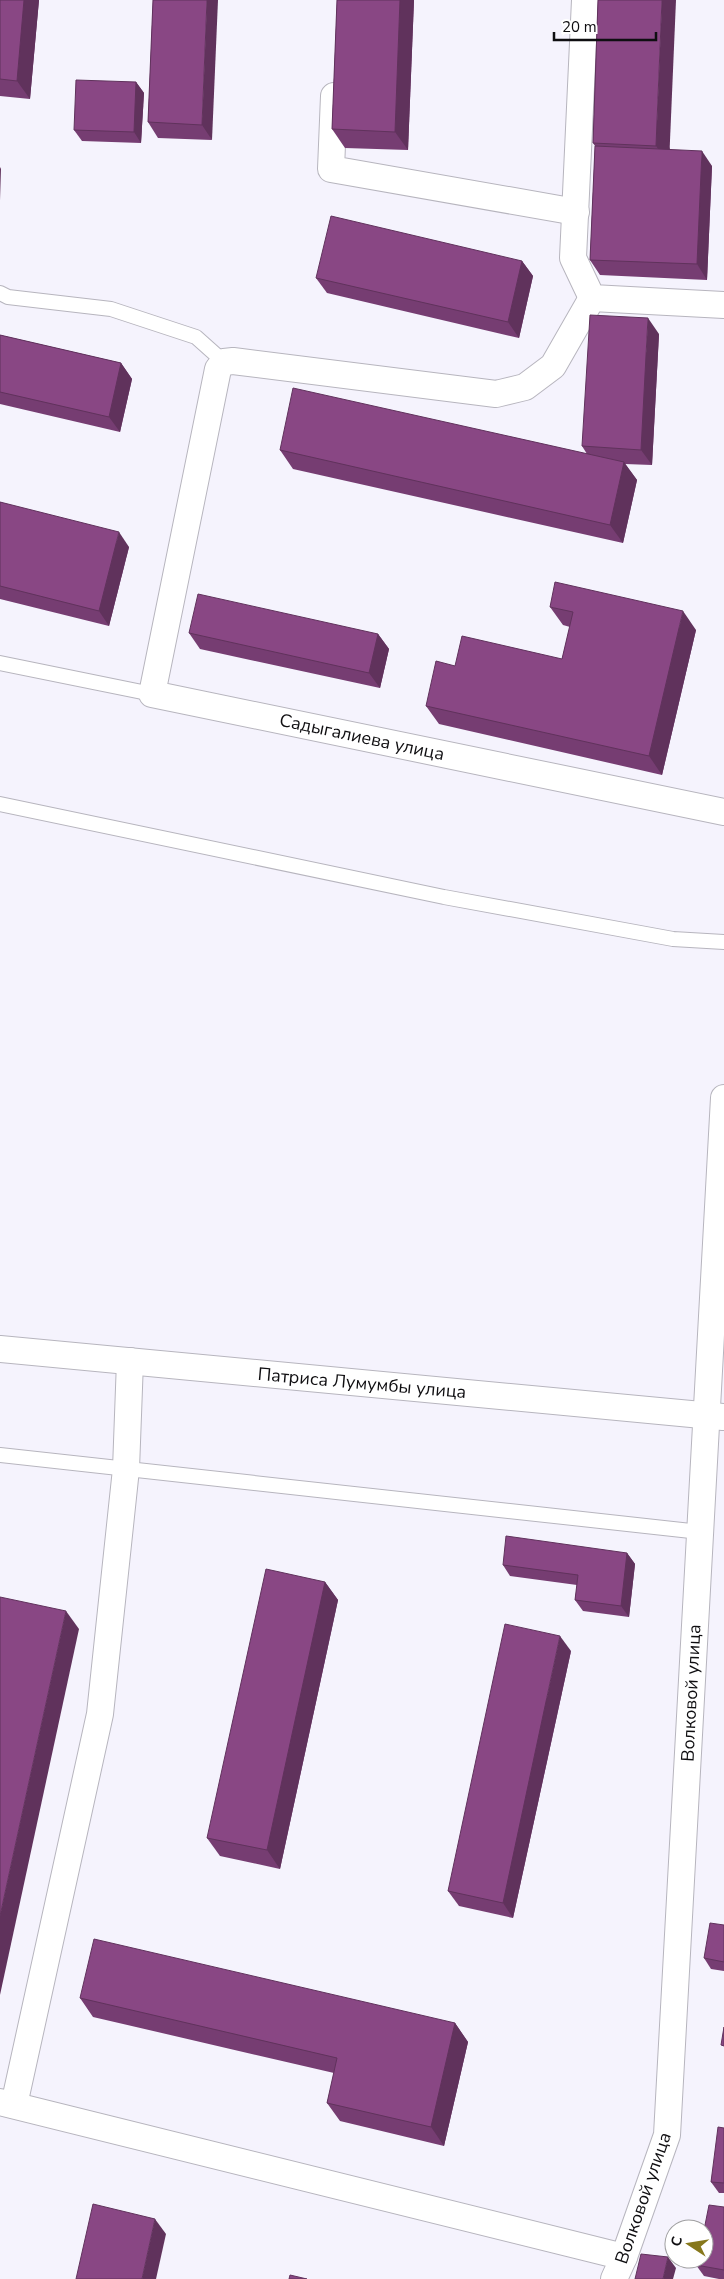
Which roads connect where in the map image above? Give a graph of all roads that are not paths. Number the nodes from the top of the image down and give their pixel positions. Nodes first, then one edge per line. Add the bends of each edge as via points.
1 (585, 0) edge
2 (335, 69) edge
3 (576, 212) junction
4 (0, 293) edge
5 (592, 298) junction
6 (724, 305) edge
7 (224, 362) junction
8 (0, 663) edge
9 (152, 694) junction
10 (0, 804) edge
11 (724, 812) edge
12 (724, 942) edge
13 (724, 1098) edge
14 (0, 1349) edge
15 (130, 1361) junction
16 (715, 1416) edge
17 (0, 1455) edge
18 (126, 1469) junction
19 (700, 1532) junction
20 (7, 2104) edge
21 (619, 2268) edge

1 - 3 street
2 - 3 street via 332,168
3 - 5 street via 573,258
4 - 7 lane via 8,297 111,309 196,337
5 - 6 street
5 - 7 street via 553,366 524,387 496,394
7 - 9 street via 218,369
8 - 9 lane, Садыгалиева улица
9 - 11 street, Садыгалиева улица
10 - 12 lane via 444,898 673,939
13 - 16 street, Волковой улица
14 - 15 street, Патриса Лумумбы улица
15 - 16 street, Патриса Лумумбы улица
15 - 18 street
16 - 19 street, Волковой улица
17 - 18 lane
18 - 19 lane
18 - 20 street via 100,1714
19 - 21 street, Волковой улица via 667,2135
20 - 21 street

